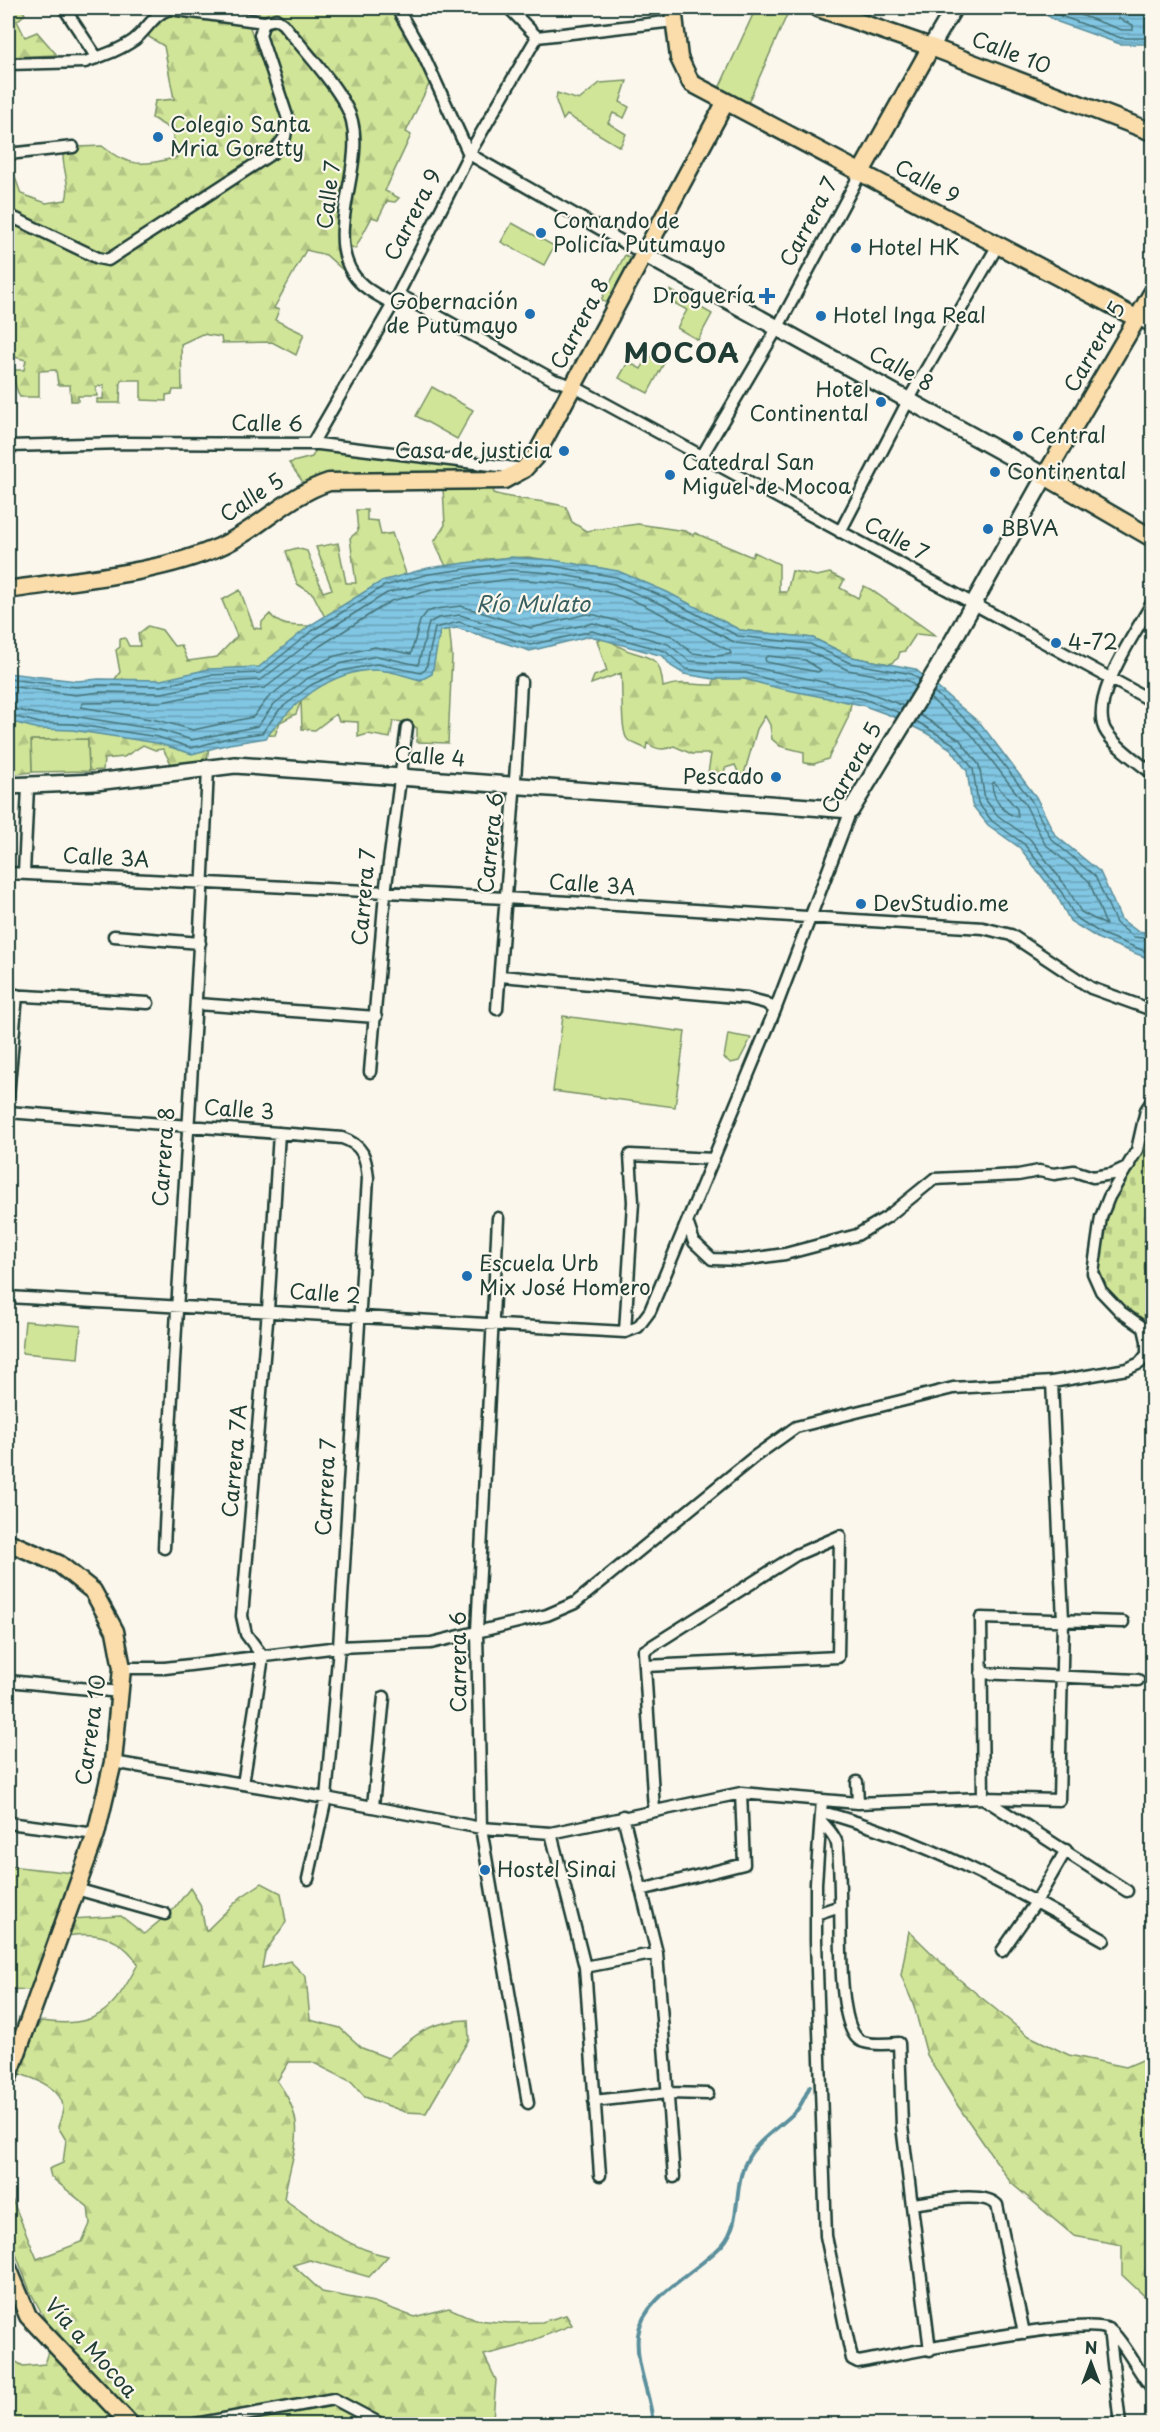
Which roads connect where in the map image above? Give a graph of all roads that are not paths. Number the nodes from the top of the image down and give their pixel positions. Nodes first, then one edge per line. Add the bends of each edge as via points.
1 (64, 8) edge
2 (397, 8) edge
3 (509, 8) edge
4 (818, 8) edge
5 (954, 8) edge
6 (674, 14) edge
7 (264, 22) junction
8 (537, 37) junction
9 (931, 47) junction
10 (98, 58) junction
11 (8, 64) edge
12 (725, 103) junction
13 (1152, 132) edge
14 (73, 147) dead end
15 (8, 154) edge
16 (469, 154) junction
17 (861, 172) junction
18 (8, 215) edge
19 (998, 245) junction
20 (644, 254) junction
21 (1152, 293) edge
22 (396, 299) junction
23 (1145, 323) edge
24 (778, 327) junction
25 (573, 386) junction
26 (909, 399) junction
27 (312, 444) junction
28 (8, 446) edge
29 (702, 456) junction
30 (524, 470) junction
31 (1045, 476) junction
32 (840, 532) junction
33 (1152, 538) edge
34 (8, 590) edge
35 (974, 602) junction
36 (1152, 603) edge
37 (1111, 679) junction
38 (521, 681) dead end
39 (1152, 701) edge
40 (407, 727) dead end
41 (208, 768) junction
42 (1152, 773) edge
43 (400, 776) junction
44 (516, 784) junction
45 (8, 786) edge
46 (28, 787) junction
47 (851, 810) junction
48 (8, 873) edge
49 (24, 873) junction
50 (203, 883) junction
51 (385, 893) junction
52 (505, 898) junction
53 (812, 918) junction
54 (114, 936) dead end
55 (200, 943) junction
56 (500, 976) junction
57 (12, 995) edge
58 (148, 1003) dead end
59 (197, 1004) junction
60 (497, 1009) dead end
61 (775, 1010) junction
62 (1152, 1010) edge
63 (376, 1017) junction
64 (370, 1072) dead end
65 (8, 1096) edge
66 (1152, 1101) edge
67 (8, 1112) edge
68 (189, 1126) junction
69 (279, 1133) junction
70 (714, 1159) junction
71 (1130, 1165) junction
72 (368, 1178) joint
73 (498, 1218) dead end
74 (687, 1222) junction
75 (8, 1297) edge
76 (176, 1305) junction
77 (268, 1310) junction
78 (358, 1315) junction
79 (491, 1325) junction
80 (638, 1327) joint
81 (625, 1332) junction
82 (1052, 1382) junction
83 (8, 1542) edge
84 (164, 1548) dead end
85 (1063, 1620) junction
86 (1123, 1622) dead end
87 (477, 1631) junction
88 (339, 1647) junction
89 (263, 1657) junction
90 (646, 1666) junction
91 (122, 1668) junction
92 (981, 1673) junction
93 (1062, 1677) junction
94 (1138, 1680) dead end
95 (8, 1681) edge
96 (120, 1692) junction
97 (384, 1697) dead end
98 (113, 1762) junction
99 (857, 1782) dead end
100 (243, 1784) junction
101 (741, 1793) junction
102 (326, 1798) junction
103 (983, 1798) junction
104 (822, 1800) junction
105 (858, 1803) junction
106 (373, 1806) junction
107 (654, 1810) junction
108 (623, 1816) junction
109 (821, 1817) junction
110 (8, 1823) edge
111 (481, 1828) junction
112 (551, 1833) junction
113 (96, 1834) junction
114 (1066, 1850) junction
115 (308, 1879) dead end
116 (76, 1889) junction
117 (641, 1890) junction
118 (1127, 1891) dead end
119 (1036, 1902) junction
120 (840, 1906) junction
121 (165, 1914) dead end
122 (816, 1914) junction
123 (1104, 1940) dead end
124 (1002, 1951) dead end
125 (657, 1953) junction
126 (585, 1967) junction
127 (8, 2078) edge
128 (667, 2093) junction
129 (708, 2094) dead end
130 (594, 2101) junction
131 (528, 2103) dead end
132 (600, 2175) dead end
133 (674, 2177) dead end
134 (912, 2204) junction
135 (8, 2268) edge
136 (1109, 2329) junction
137 (1024, 2333) junction
138 (930, 2350) junction
139 (1152, 2388) edge
140 (130, 2424) edge
141 (195, 2424) edge
142 (381, 2424) edge
143 (1120, 2424) edge

1 - 10 street
2 - 16 street
3 - 8 street
4 - 9 main road, Calle 10
5 - 9 main road, Carrera 7
6 - 8 street
6 - 12 main road, Calle 9 via 684,73 691,83
7 - 10 street via 170,9 158,15 136,39
7 - 18 street via 260,41 288,119 285,137 274,152 108,260
7 - 22 street, Calle 7 via 271,18 284,24 346,105 355,140 343,226 344,255 353,275 369,290
8 - 16 street, Carrera 9
9 - 13 main road, Calle 10
9 - 17 main road, Carrera 7
10 - 11 street via 86,62
12 - 17 main road, Calle 9
12 - 20 main road, Carrera 8
14 - 15 street
16 - 20 street, Calle 8
16 - 22 street, Carrera 9
17 - 19 main road, Calle 9
17 - 24 street, Carrera 7
19 - 23 main road, Calle 9
19 - 26 street
20 - 24 main road, Calle 8
20 - 25 main road, Carrera 8
21 - 23 main road, Carrera 5
22 - 25 street, Calle 7
22 - 27 street, Carrera 9
23 - 31 main road, Carrera 5
24 - 26 main road, Calle 8
24 - 29 street, Carrera 7
25 - 29 street, Calle 7
25 - 30 main road, Carrera 8
26 - 31 main road, Calle 8
26 - 32 street
27 - 28 street, Calle 6
27 - 30 street, Calle 6
29 - 32 street, Calle 7
30 - 34 main road, Calle 5 via 504,480 329,482 308,489 220,547 171,564
31 - 33 main road, Calle 8
31 - 35 main road, Carrera 5
32 - 35 street, Calle 7
35 - 37 street, Calle 7
35 - 47 main road, Carrera 5 via 938,669
36 - 37 street
37 - 39 street, Calle 7
37 - 42 street via 1102,700 1101,716 1107,733
38 - 44 street, Carrera 6
40 - 43 street, Carrera 7
41 - 43 main road, Calle 4 via 235,765
41 - 46 main road, Calle 4
41 - 50 street, Carrera 8
43 - 44 main road, Calle 4
43 - 51 street, Carrera 7
44 - 47 main road, Calle 4
44 - 52 street, Carrera 6
45 - 46 main road, Calle 4
46 - 49 street
47 - 53 street, Carrera 5
48 - 49 street, Calle 3A
49 - 50 street, Calle 3A
50 - 51 street, Calle 3A
50 - 55 street, Carrera 8
51 - 52 street, Calle 3A
51 - 63 street, Carrera 7
52 - 53 street, Calle 3A
52 - 56 street, Carrera 6
53 - 61 street, Carrera 5
53 - 62 street, Calle 3A via 997,930 1011,935 1091,988
54 - 55 street
55 - 59 street, Carrera 8
56 - 60 street, Carrera 6
56 - 61 street via 747,998
57 - 58 street
57 - 65 street
59 - 63 street
59 - 68 street, Carrera 8
61 - 70 street, Carrera 5
63 - 64 street, Carrera 7
66 - 71 street
67 - 68 street, Calle 3
68 - 69 street, Calle 3
68 - 76 street, Carrera 8
69 - 72 street, Calle 3 via 353,1141 362,1148
69 - 77 street, Carrera 7A
70 - 74 street, Carrera 5
70 - 81 street via 630,1155 633,1202
71 - 74 street via 1112,1174 1093,1177 1074,1171 1039,1171 934,1179 887,1217 857,1235 785,1254 742,1260 711,1258 694,1242
71 - 82 street via 1101,1217 1093,1273 1101,1290 1121,1312 1144,1328 1147,1354 1127,1369
72 - 78 street, Carrera 7
73 - 79 street, Carrera 6
74 - 80 street, Carrera 5 via 650,1311
75 - 76 street, Calle 2
76 - 77 street, Calle 2
76 - 84 street, Carrera 8
77 - 78 street, Calle 2
77 - 89 street, Carrera 7A via 242,1616 246,1634
78 - 79 street, Calle 2
78 - 88 street, Carrera 7
79 - 81 street, Calle 2
79 - 87 street, Carrera 6
80 - 81 street, Calle 2
82 - 85 street
82 - 87 street via 953,1388 796,1426 575,1603 547,1615
83 - 91 main road, Carrera 10 via 59,1564 93,1591 115,1631
85 - 86 street
85 - 92 street via 981,1618
85 - 93 street
87 - 88 street via 431,1643
87 - 111 street, Carrera 6
88 - 89 street
88 - 102 street, Carrera 7
89 - 91 street via 165,1668
89 - 100 street
90 - 90 street via 644,1651 796,1555 840,1536 838,1657
90 - 107 street
91 - 96 main road, Carrera 10
92 - 93 street
92 - 103 street
93 - 94 street
93 - 103 street via 1059,1800
95 - 96 street
96 - 98 main road, Carrera 10
97 - 106 street
98 - 100 street
98 - 113 main road, Carrera 10
99 - 105 street
100 - 102 street
101 - 104 street
101 - 107 street
101 - 117 street via 744,1864
102 - 106 street
102 - 115 street, Carrera 7
103 - 105 street
103 - 114 street
104 - 105 street
104 - 109 street
106 - 111 street
107 - 108 street
108 - 112 street
108 - 117 street
109 - 119 street via 873,1826 927,1846
109 - 120 street via 837,1842
109 - 122 street
110 - 113 street
111 - 112 street
111 - 131 street, Carrera 6
112 - 126 street
113 - 116 main road
114 - 118 street
114 - 119 street
116 - 121 street
116 - 127 main road
117 - 125 street
119 - 123 street
119 - 124 street
120 - 122 street
120 - 134 street via 843,1996 852,2029 863,2042 899,2043 902,2126
122 - 138 street via 826,2236 852,2359 858,2362
125 - 126 street
125 - 128 street
126 - 130 street
128 - 129 street
128 - 130 street
128 - 133 street
130 - 132 street
134 - 137 street via 980,2197 997,2205
134 - 138 street
135 - 140 main road, Vía a Mocoa via 28,2316
136 - 137 street via 1055,2328
136 - 139 street
136 - 143 street
137 - 138 street
141 - 142 street via 334,2399

